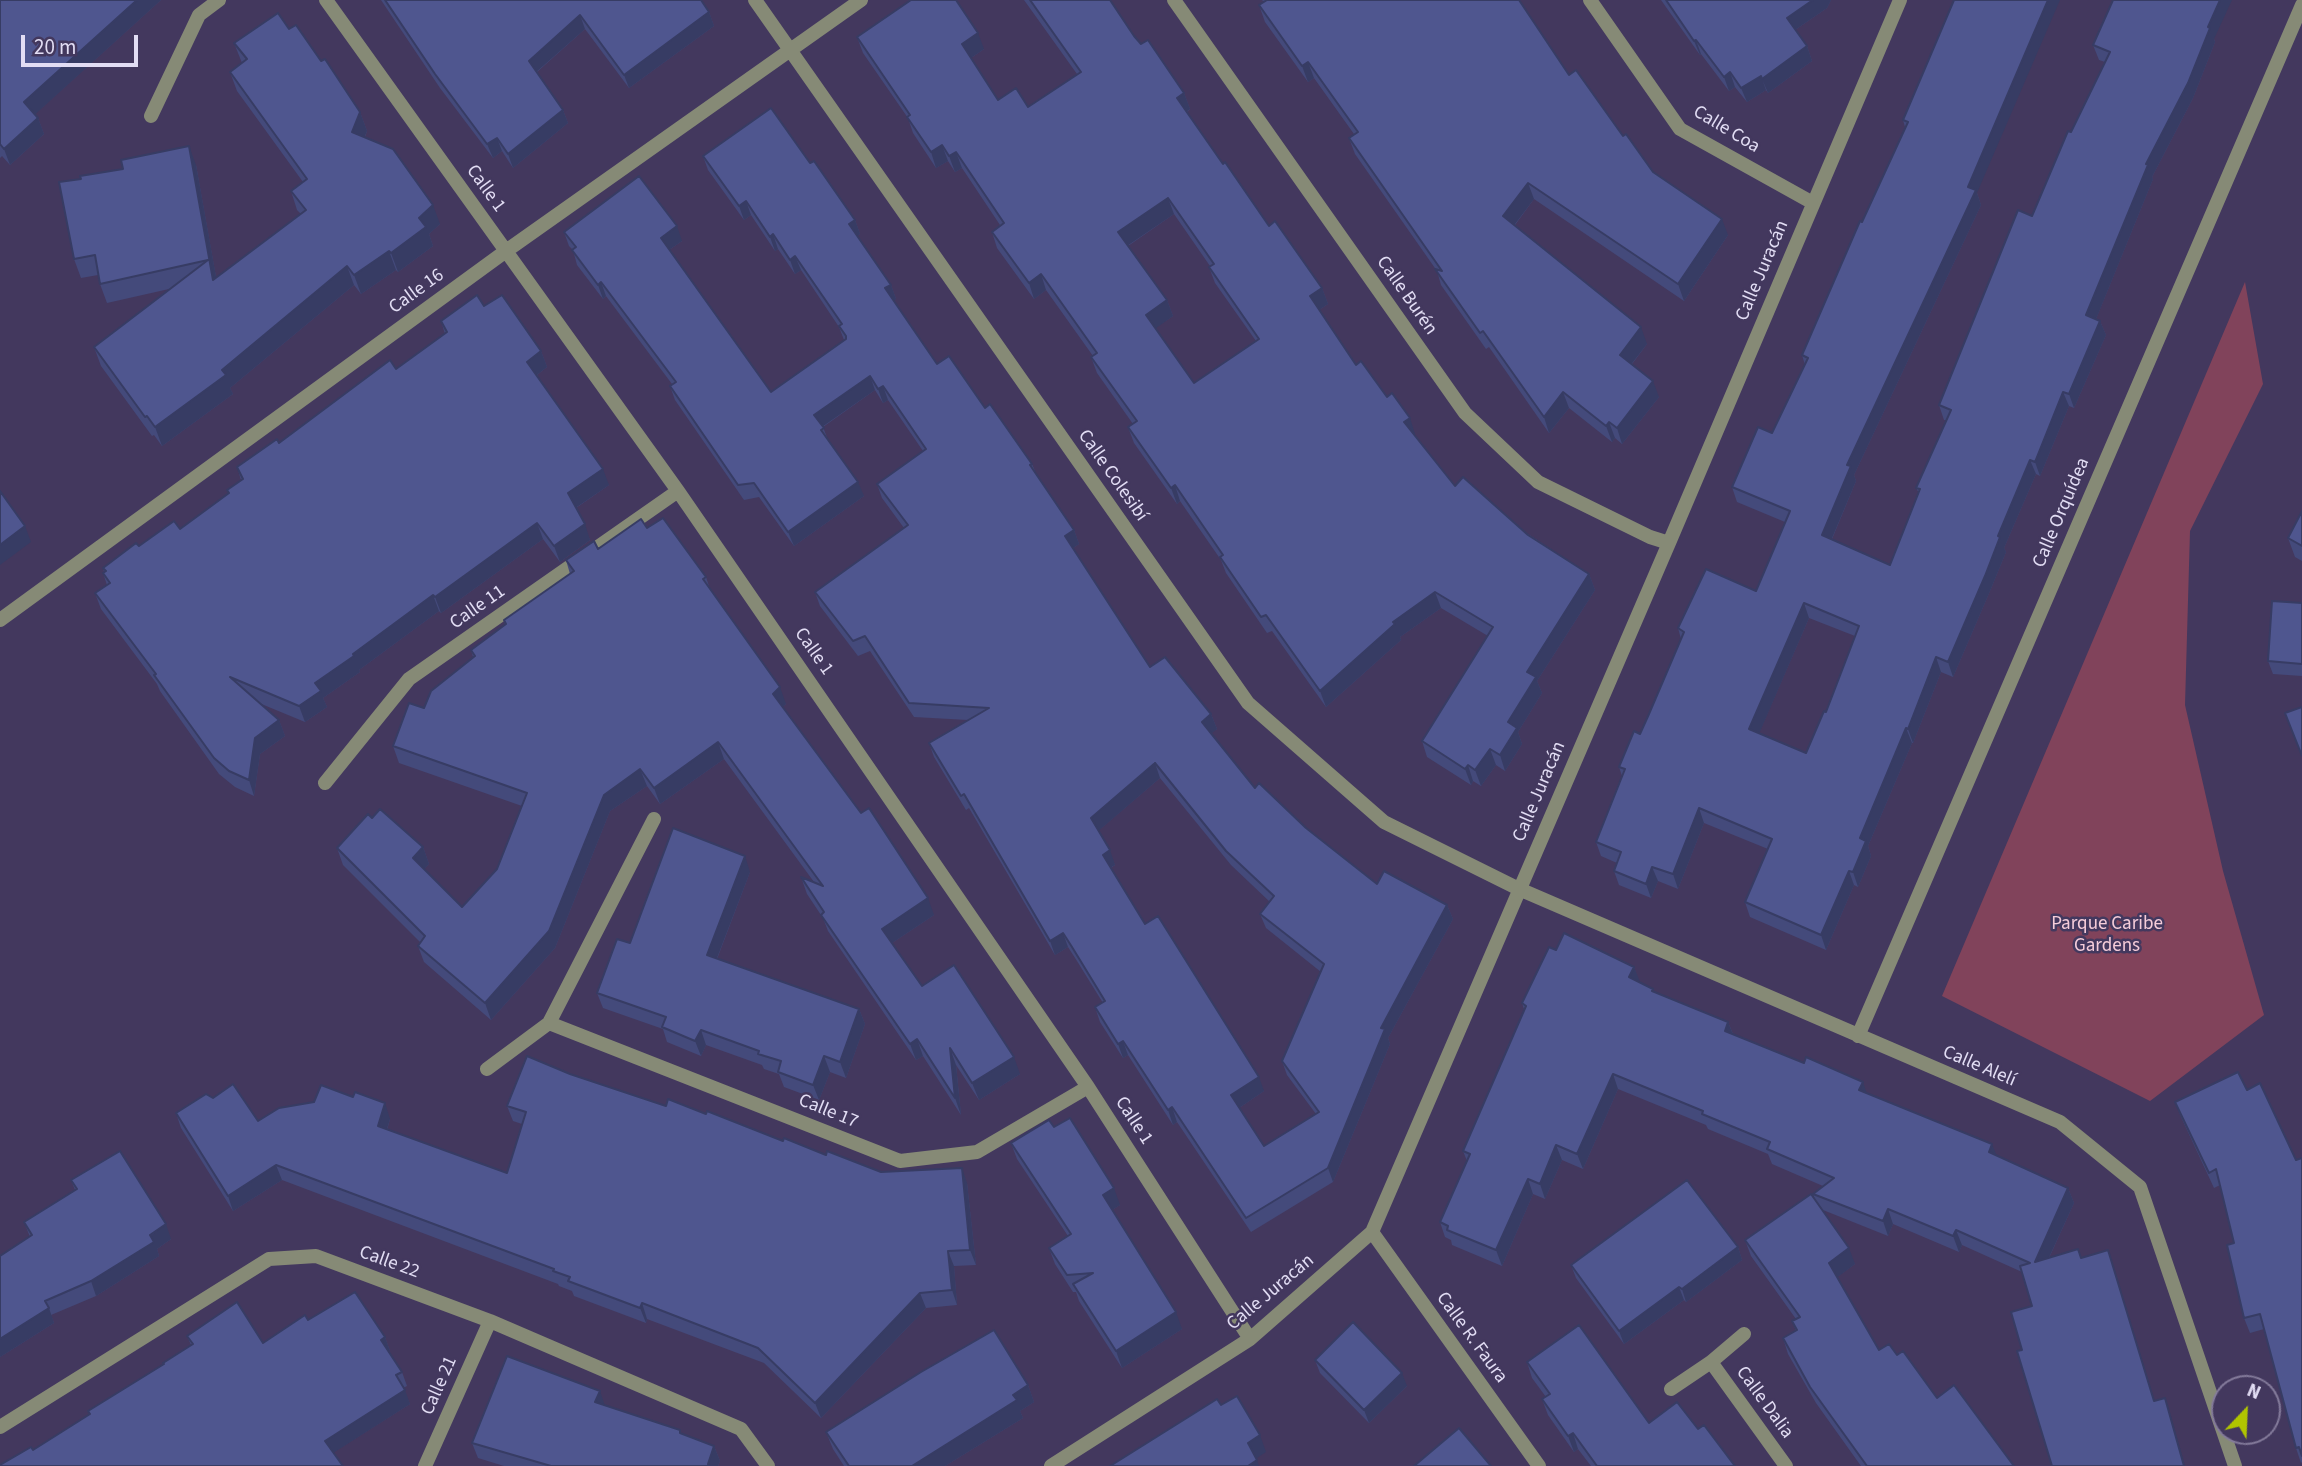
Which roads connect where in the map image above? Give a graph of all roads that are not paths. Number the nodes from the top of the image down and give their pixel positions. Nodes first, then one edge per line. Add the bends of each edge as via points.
1 (219, 0) edge
2 (326, 0) edge
3 (755, 0) edge
4 (861, 0) edge
5 (1174, 0) edge
6 (1590, 0) edge
7 (1900, 0) edge
8 (2302, 5) edge
9 (790, 51) junction
10 (150, 116) dead end
11 (1813, 203) junction
12 (506, 251) junction
13 (678, 491) junction
14 (1669, 543) junction
15 (0, 620) edge
16 (325, 783) dead end
17 (654, 819) dead end
18 (1519, 889) junction
19 (549, 1023) junction
20 (1858, 1036) junction
21 (487, 1069) dead end
22 (1088, 1087) junction
23 (1372, 1232) junction
24 (490, 1321) junction
25 (1744, 1334) dead end
26 (1250, 1339) junction
27 (1711, 1362) junction
28 (1671, 1389) dead end
29 (0, 1427) edge
30 (425, 1466) edge
31 (768, 1466) edge
32 (1051, 1466) edge
33 (1539, 1466) edge
34 (1786, 1466) edge
35 (2235, 1466) edge

1 - 10 street via 199,15
2 - 12 street, Calle 1
3 - 9 street, Calle Colesibí
4 - 9 street, Calle 16
5 - 14 street, Calle Burén via 1465,414 1538,482
6 - 11 street, Calle Coa via 1680,129
7 - 11 street, Calle Juracán
8 - 20 street, Calle Orquídea
9 - 12 street, Calle 16
9 - 18 street, Calle Colesibí via 1248,703 1384,822
11 - 14 street, Calle Juracán
12 - 13 street, Calle 1
12 - 15 street, Calle 16
13 - 16 street, Calle 11 via 409,679
13 - 22 street, Calle 1
14 - 18 street, Calle Juracán
17 - 19 street
18 - 20 street, Calle Alelí
18 - 23 street, Calle Juracán
19 - 21 street
19 - 22 street, Calle 17 via 900,1161 977,1152
20 - 35 street, Calle Alelí via 2060,1122 2140,1187
22 - 26 street, Calle 1
23 - 26 street, Calle Juracán
23 - 33 street, Calle R. Faura
24 - 29 street, Calle 22 via 316,1256 269,1259
24 - 30 street, Calle 21
24 - 31 street, Calle 22 via 741,1429
25 - 27 street
26 - 32 street, Calle Juracán
27 - 28 street
27 - 34 street, Calle Dalia

